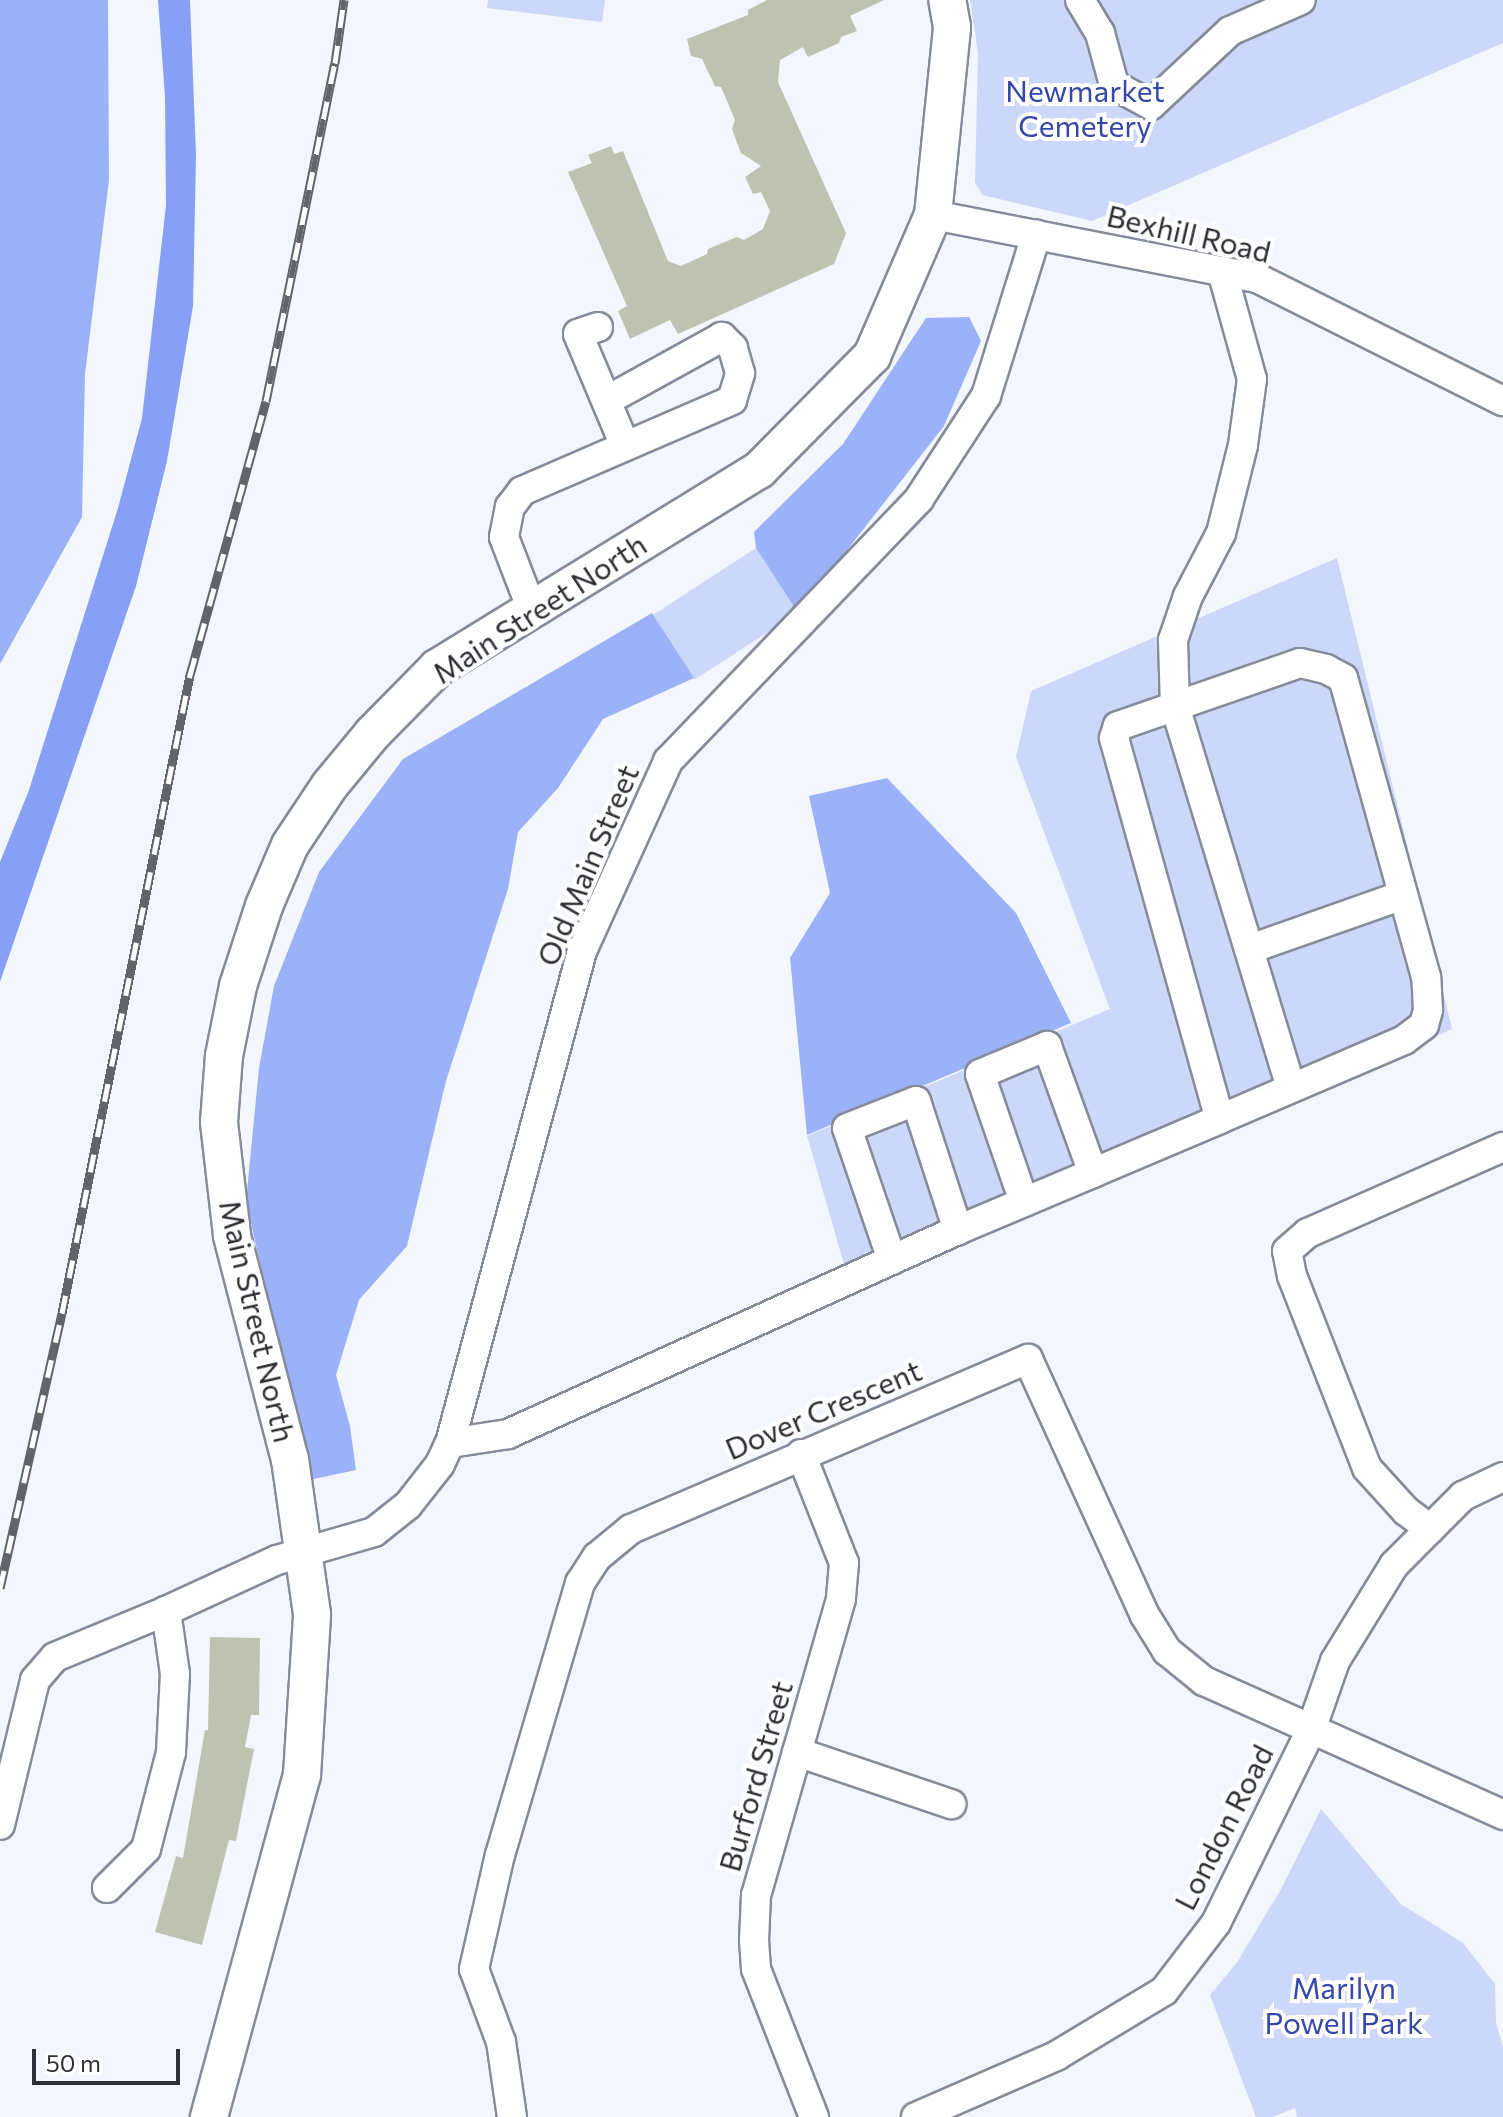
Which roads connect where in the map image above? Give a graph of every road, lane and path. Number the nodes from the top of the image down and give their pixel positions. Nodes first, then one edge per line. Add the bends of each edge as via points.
1 (947, 0) edge
2 (1080, 0) edge
3 (1301, 0) edge
4 (933, 215) junction
5 (1036, 235) junction
6 (1222, 271) junction
7 (598, 327) dead end
8 (608, 400) junction
9 (1503, 401) edge
10 (625, 446) junction
11 (532, 610) junction
12 (1175, 706) junction
13 (1403, 895) junction
14 (1250, 949) junction
15 (1291, 1088) junction
16 (1220, 1119) junction
17 (1503, 1147) edge
18 (1093, 1173) junction
19 (1024, 1202) junction
20 (958, 1230) junction
21 (892, 1260) junction
22 (450, 1443) junction
23 (801, 1454) junction
24 (1503, 1477) edge
25 (1430, 1529) junction
26 (304, 1551) junction
27 (166, 1611) junction
28 (1311, 1730) junction
29 (797, 1752) junction
30 (951, 1804) dead end
31 (1503, 1815) edge
32 (0, 1825) edge
33 (107, 1888) dead end
34 (209, 2117) edge
35 (512, 2117) edge
36 (814, 2117) edge
37 (916, 2117) edge

1 - 4 main road, Main Street North via 952,27
2 - 3 street via 1100,33 1114,85 1151,105 1230,31
4 - 5 street, Bexhill Road
4 - 11 main road, Main Street North via 872,356 759,470
5 - 6 street, Bexhill Road
5 - 22 street, Old Main Street via 986,396 919,499 668,761 582,951
6 - 9 street, Bexhill Road via 1257,278
6 - 12 street via 1252,379 1243,445 1221,533 1188,596 1173,640
7 - 8 street via 578,334
8 - 10 street
8 - 10 street via 722,337 733,348 740,373 732,400
10 - 11 street via 522,491 510,507 504,537
11 - 26 main road, Main Street North via 437,668 330,785 290,845 238,986 224,1056 219,1122 232,1235 290,1460
12 - 13 street via 1300,663 1343,678
12 - 14 street
12 - 16 street via 1118,726 1114,738
13 - 14 street
13 - 15 street via 1426,977 1424,1025 1404,1040
14 - 15 street
15 - 16 street
16 - 18 street
17 - 25 street via 1308,1233 1287,1251 1367,1468
18 - 19 street
18 - 19 street via 1047,1046 980,1074
19 - 20 street
20 - 21 street
20 - 21 street via 916,1101 847,1128
21 - 22 street via 508,1434
22 - 26 street, Old Main Street via 408,1505 374,1532
23 - 28 street, Dover Crescent via 1028,1359 1160,1642 1204,1681
23 - 29 street, Burford Street via 844,1563 841,1599
23 - 35 street, Dover Crescent via 631,1529 597,1557 580,1583 465,1970 501,2042
24 - 25 street, London Road via 1463,1496
25 - 28 street, London Road via 1394,1565 1335,1661
26 - 27 street, Old Main Street
26 - 34 main road, Main Street North via 312,1614 302,1775
27 - 32 street, Old Main Street via 55,1657 35,1680
27 - 33 street via 175,1674 171,1752 146,1849
28 - 31 street
28 - 37 street, London Road via 1216,1923 1164,1991 1056,2056
29 - 30 street
29 - 36 street, Burford Street via 756,1895 754,1940 756,1969

